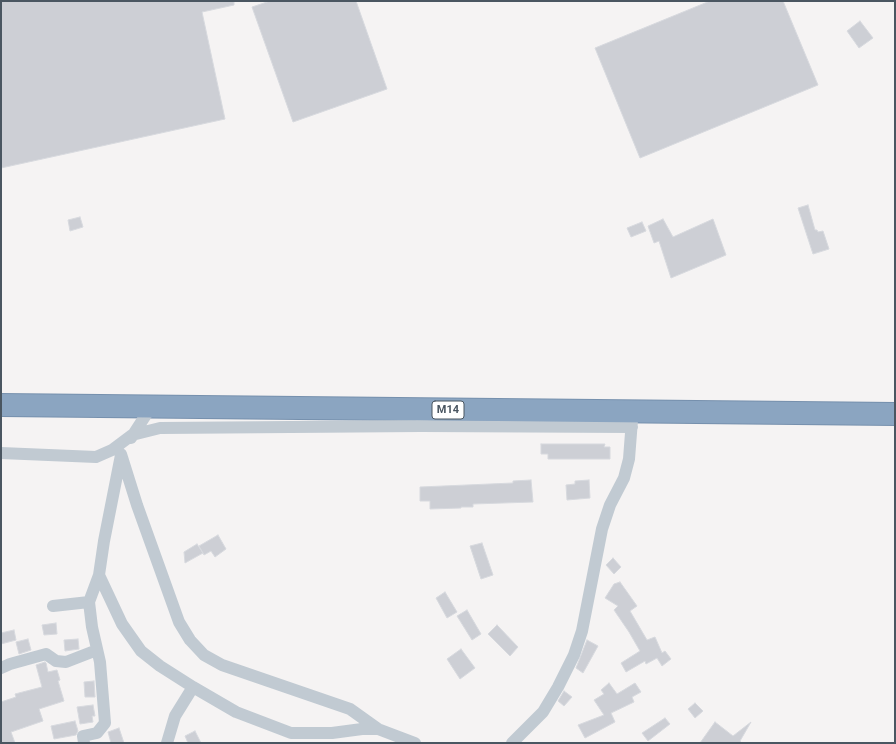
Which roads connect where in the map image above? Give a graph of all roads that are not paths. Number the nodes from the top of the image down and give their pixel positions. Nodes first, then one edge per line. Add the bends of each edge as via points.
1 (1, 405) edge
2 (150, 407) junction
3 (895, 414) edge
4 (632, 419) junction
5 (132, 435) junction
6 (1, 452) edge
7 (121, 454) junction
8 (99, 575) junction
9 (89, 602) junction
10 (53, 606) dead end
11 (97, 650) junction
12 (1, 668) edge
13 (193, 687) junction
14 (378, 729) junction
15 (291, 733) junction
16 (84, 743) edge
17 (167, 743) edge
18 (298, 743) edge
19 (414, 743) edge
20 (512, 743) edge

1 - 2 highway, M14
2 - 4 highway, M14
2 - 5 street
3 - 4 highway, M14
4 - 5 street via 413,426 160,428
4 - 20 street via 629,459 624,478 610,505 602,529 582,631 574,655 543,712
5 - 6 street via 112,450 96,457
5 - 7 street
7 - 8 street
7 - 14 street via 179,622 190,640 204,655 222,665 350,708
8 - 9 street
8 - 13 street via 122,624 141,651
9 - 10 street
9 - 11 street
11 - 12 street via 66,662 56,661 46,654
11 - 16 street via 105,723 97,733 84,736
13 - 15 street via 236,712
13 - 17 street via 175,716
14 - 15 street
14 - 19 street
15 - 18 street

